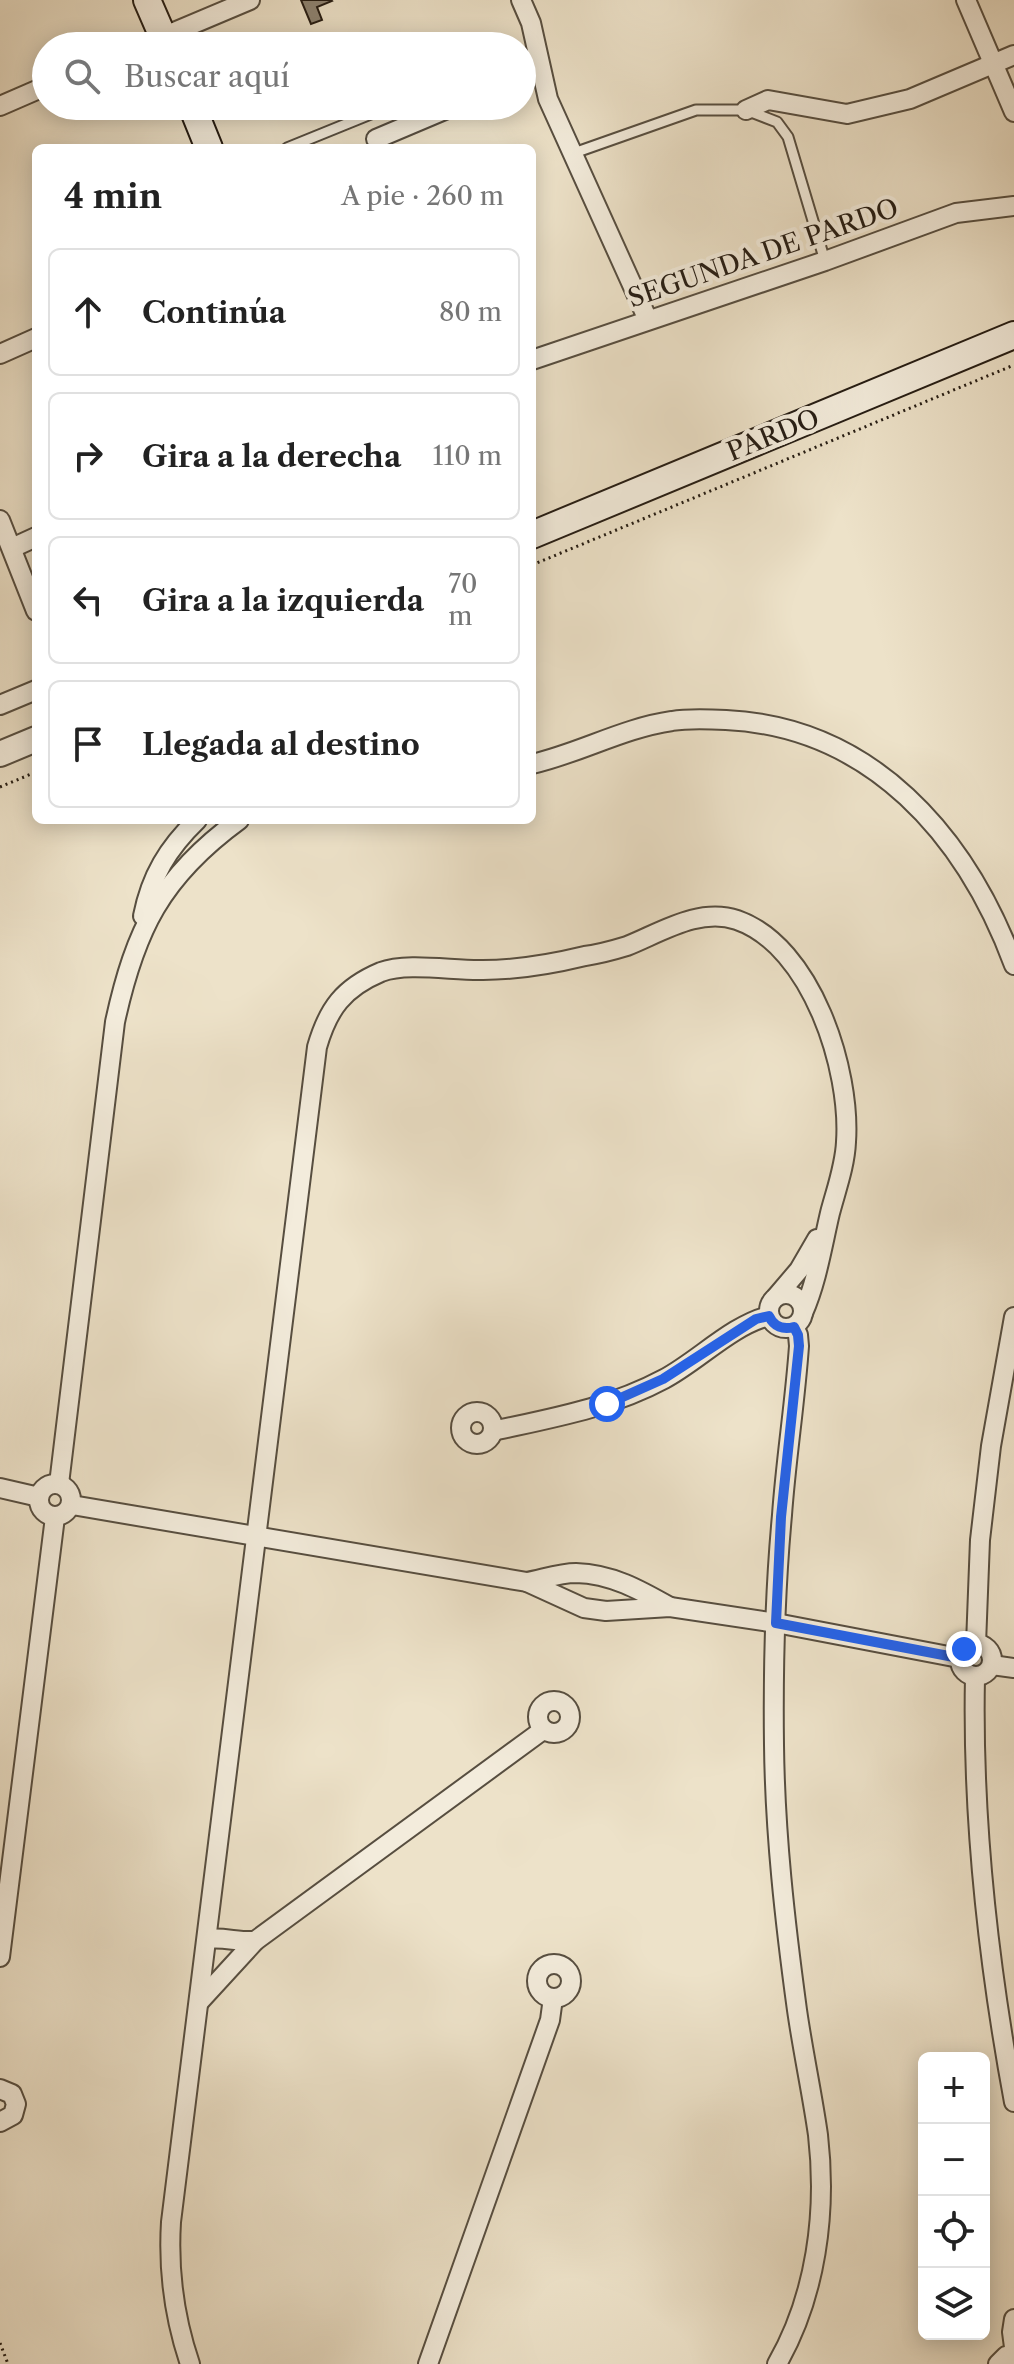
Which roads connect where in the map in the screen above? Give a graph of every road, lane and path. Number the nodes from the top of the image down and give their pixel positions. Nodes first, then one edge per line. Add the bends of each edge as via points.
1 (147, 0) edge
2 (250, 0) edge
3 (521, 0) edge
4 (966, 0) edge
5 (154, 32) edge
6 (181, 32) edge
7 (533, 32) edge
8 (536, 49) edge
9 (1014, 55) edge
10 (993, 63) junction
11 (540, 70) junction
12 (536, 72) edge
13 (32, 92) edge
14 (0, 106) edge
15 (746, 110) junction
16 (1014, 112) edge
17 (198, 120) edge
18 (356, 120) edge
19 (406, 120) edge
20 (419, 120) edge
21 (407, 125) junction
22 (376, 139) dead end
23 (207, 144) edge
24 (297, 144) edge
25 (574, 153) junction
26 (1014, 206) edge
27 (825, 261) junction
28 (648, 320) junction
29 (1014, 335) edge
30 (32, 340) edge
31 (0, 354) edge
32 (536, 359) edge
33 (1014, 365) edge
34 (1, 526) edge
35 (536, 533) edge
36 (32, 539) edge
37 (12, 548) junction
38 (536, 563) edge
39 (32, 600) edge
40 (32, 692) edge
41 (0, 705) edge
42 (32, 741) edge
43 (0, 754) edge
44 (536, 763) edge
45 (32, 774) edge
46 (0, 787) edge
47 (193, 824) edge
48 (195, 824) edge
49 (234, 824) edge
50 (207, 844) junction
51 (139, 938) junction
52 (1014, 965) edge
53 (831, 1211) junction
54 (776, 1297) junction
55 (769, 1316) junction
56 (1014, 1317) edge
57 (798, 1320) junction
58 (493, 1431) dead end
59 (59, 1484) junction
60 (0, 1488) edge
61 (39, 1497) junction
62 (72, 1505) junction
63 (55, 1517) junction
64 (255, 1536) junction
65 (527, 1582) junction
66 (670, 1607) junction
67 (776, 1623) junction
68 (976, 1644) junction
69 (959, 1658) junction
70 (992, 1665) junction
71 (1014, 1668) edge
72 (975, 1677) junction
73 (543, 1730) dead end
74 (207, 1939) junction
75 (255, 1941) junction
76 (0, 1957) edge
77 (553, 1998) dead end
78 (200, 2001) junction
79 (0, 2089) edge
80 (1014, 2102) edge
81 (0, 2122) edge
82 (1014, 2319) edge
83 (0, 2343) edge
84 (1014, 2347) edge
85 (1014, 2355) edge
86 (8, 2364) edge
87 (190, 2364) edge
88 (428, 2364) edge
89 (777, 2364) edge
90 (998, 2364) edge

1 - 5 main road
2 - 6 street
3 - 7 street
4 - 10 street
8 - 11 street
9 - 10 street
10 - 15 street via 910,99 847,114 768,100
10 - 16 street
11 - 12 street
11 - 25 street
13 - 14 street
15 - 25 lane via 696,110
15 - 27 lane via 777,122 788,137
17 - 23 main road
18 - 24 lane
19 - 21 lane
20 - 21 street
21 - 22 street
25 - 28 street
26 - 27 street, SEGUNDA DE PARDO via 956,213
27 - 28 street, SEGUNDA DE PARDO
28 - 32 street, SEGUNDA DE PARDO
29 - 35 main road, PARDO
30 - 31 street
33 - 38 path
34 - 37 street
36 - 37 street
37 - 39 street
40 - 41 street
42 - 43 street
44 - 52 street via 674,720 744,721 815,738 893,783 943,834 986,900
45 - 46 path
47 - 51 street via 161,862 149,887
48 - 50 street
49 - 50 street
50 - 51 street via 157,902
51 - 59 street via 115,1022
53 - 54 street via 812,1251
53 - 57 street via 812,1291
53 - 64 street via 846,1144 837,1057 807,986 782,952 735,919 677,924 625,946 551,963 488,970 396,968 367,979 336,1002 317,1047
54 - 55 street
54 - 57 street via 793,1295 802,1303
55 - 57 street via 785,1329
55 - 58 street via 751,1322 663,1379 607,1404
56 - 68 street via 980,1540
57 - 67 street
59 - 61 street via 44,1488
59 - 62 street via 71,1493
60 - 61 street
61 - 63 street via 44,1512
62 - 63 street
62 - 64 street
63 - 76 street
64 - 65 street
64 - 74 street
65 - 66 street via 584,1608
65 - 66 street via 590,1575 633,1586
66 - 67 street
67 - 69 street
67 - 89 street via 779,1855 821,2185 814,2263
68 - 69 street
68 - 70 street via 988,1649
69 - 72 street via 965,1673
70 - 71 street
70 - 72 street
72 - 80 street via 976,1814
73 - 75 street
74 - 75 street
74 - 78 street
75 - 78 street
77 - 88 street via 550,2020
78 - 87 street via 169,2254 174,2304
79 - 81 street via 12,2094 16,2104 13,2115
82 - 84 street
83 - 86 path
85 - 90 street

